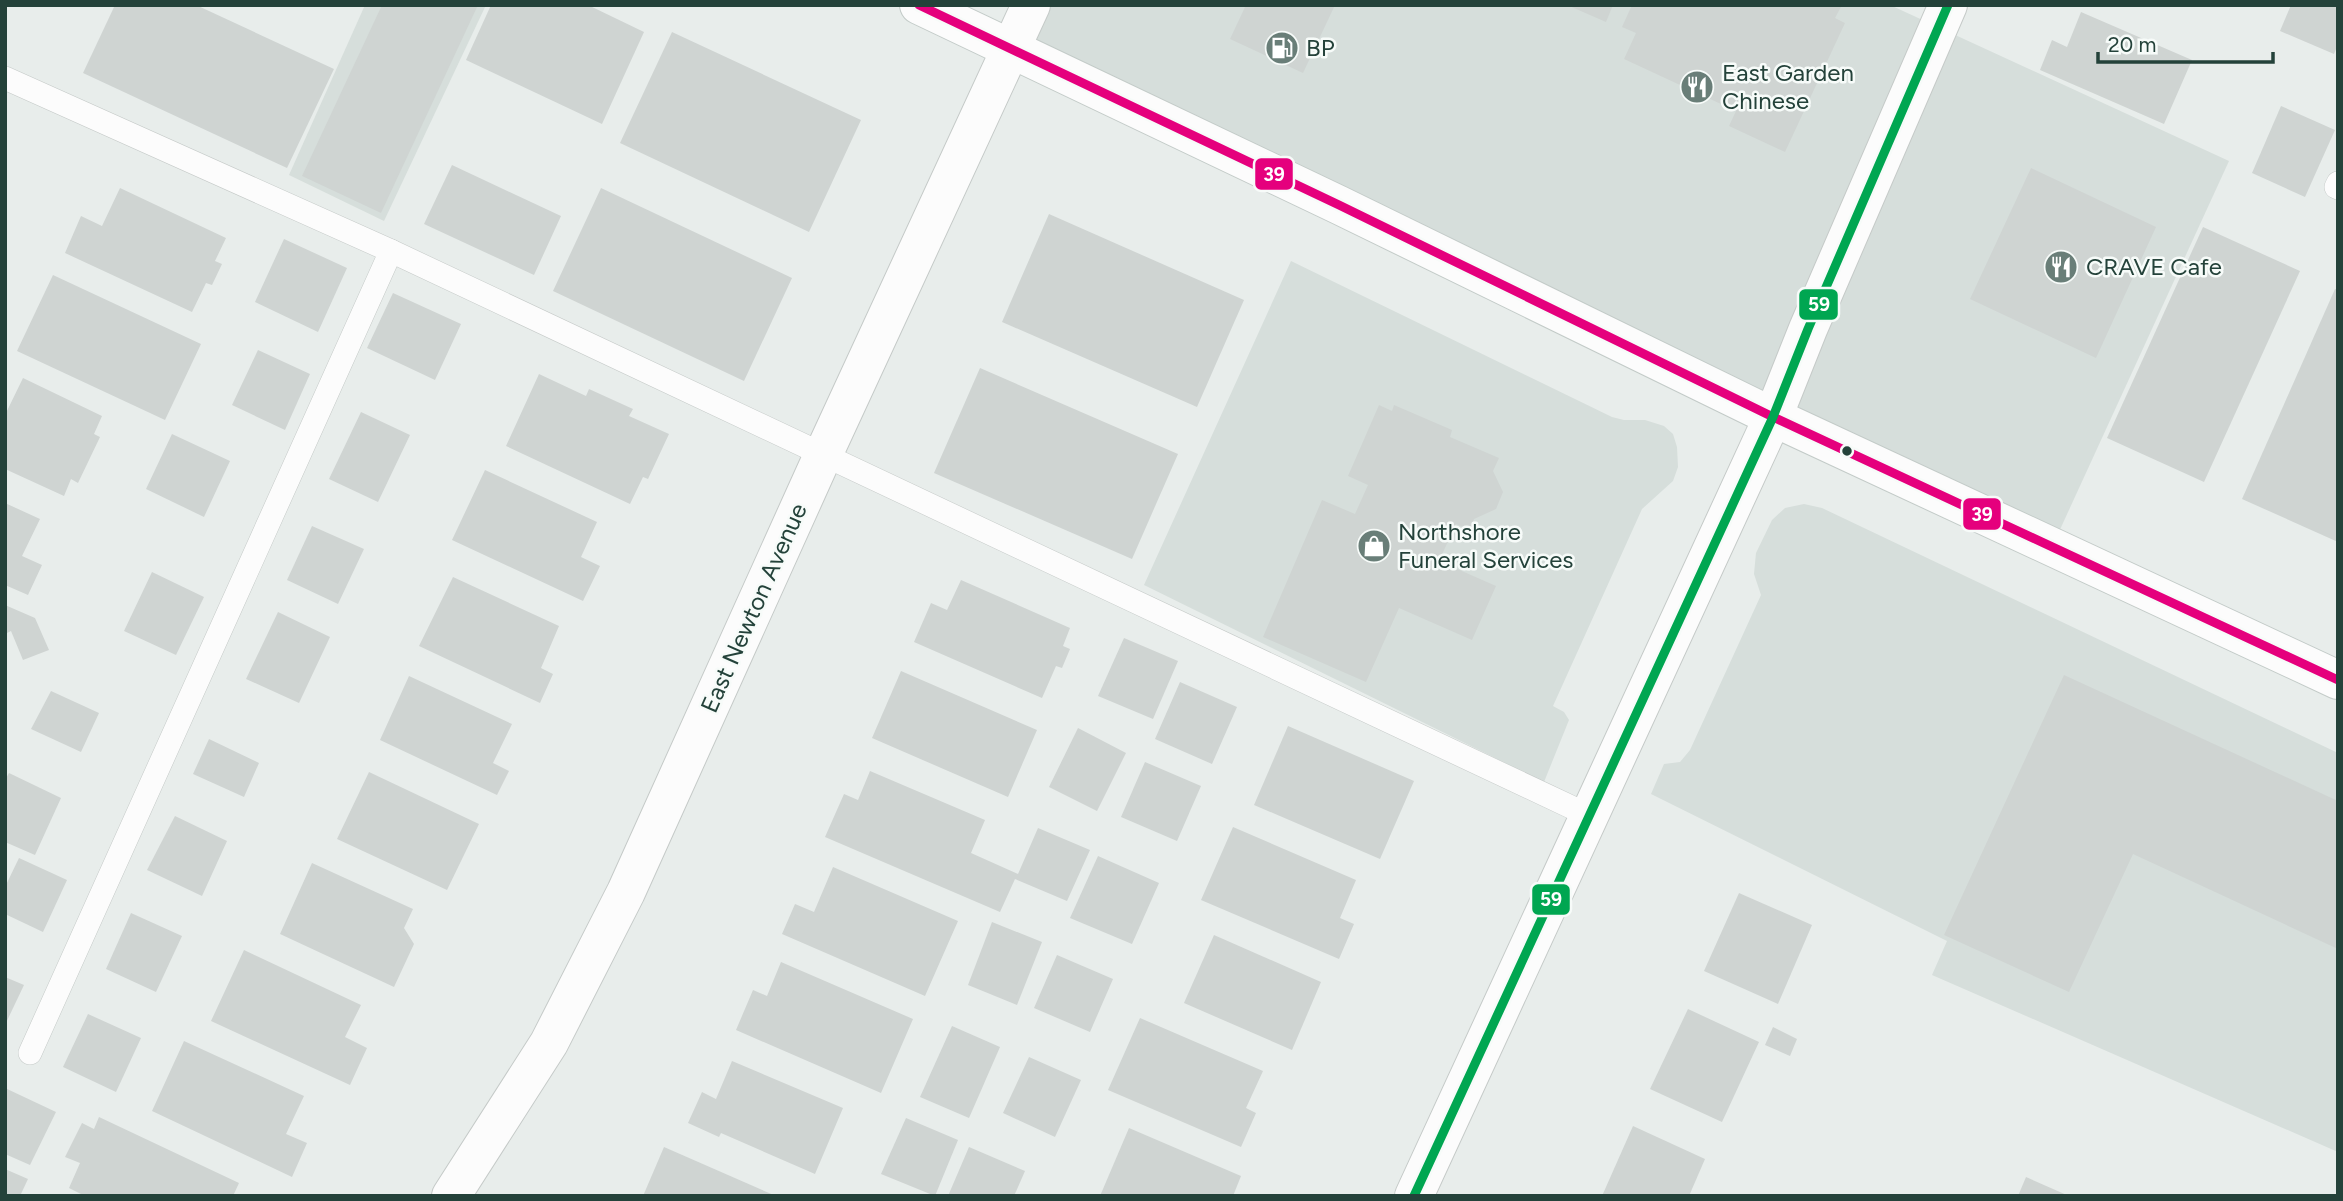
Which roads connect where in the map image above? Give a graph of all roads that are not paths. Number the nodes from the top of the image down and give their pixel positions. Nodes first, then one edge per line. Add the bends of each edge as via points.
1 (919, 5) edge
2 (1031, 5) edge
3 (1948, 5) edge
4 (1012, 49) junction
5 (5, 78) edge
6 (2338, 183) edge
7 (2338, 188) edge
8 (391, 251) junction
9 (1773, 417) junction
10 (824, 453) junction
11 (2338, 680) edge
12 (1588, 815) junction
13 (30, 1053) dead end
14 (451, 1196) edge
15 (1414, 1196) edge

1 - 4 street
2 - 4 street, East Newton Avenue
3 - 9 street
4 - 9 street
4 - 10 street, East Newton Avenue
5 - 8 lane
6 - 7 lane
8 - 10 lane
8 - 13 lane
9 - 11 street
9 - 12 street
10 - 12 lane
10 - 14 street, East Newton Avenue via 626,892 549,1043
12 - 15 street

